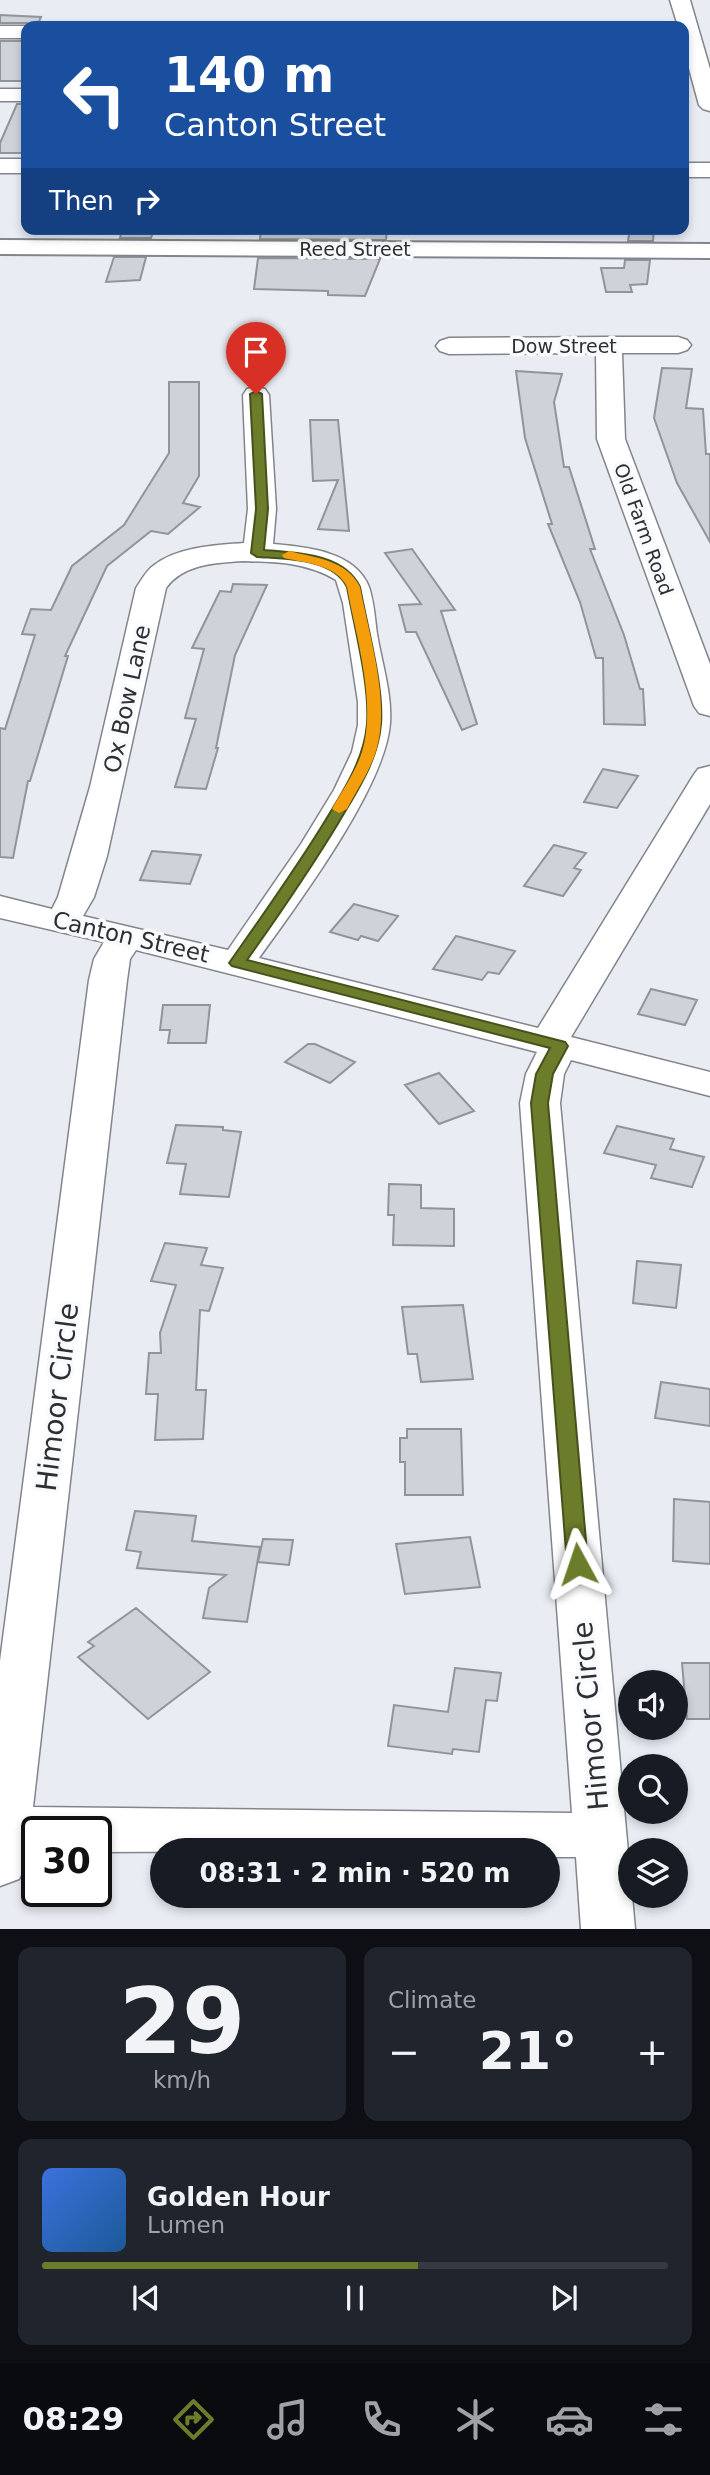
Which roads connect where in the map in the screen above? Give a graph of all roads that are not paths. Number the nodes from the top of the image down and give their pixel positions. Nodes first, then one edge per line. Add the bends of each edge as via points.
1 (680, 0) edge
2 (0, 32) edge
3 (21, 32) edge
4 (695, 35) edge
5 (0, 95) edge
6 (21, 95) edge
7 (689, 99) edge
8 (710, 101) edge
9 (0, 166) edge
10 (21, 166) edge
11 (689, 170) edge
12 (710, 170) edge
13 (0, 247) edge
14 (710, 251) edge
15 (609, 345) junction
16 (678, 345) dead end
17 (449, 346) dead end
18 (256, 394) dead end
19 (257, 553) junction
20 (710, 706) edge
21 (710, 776) edge
22 (0, 907) edge
23 (62, 921) junction
24 (126, 935) junction
25 (237, 963) junction
26 (554, 1044) junction
27 (710, 1084) edge
28 (600, 1835) junction
29 (2, 1846) edge
30 (608, 1929) edge

1 - 4 street
2 - 3 street
4 - 8 street
5 - 6 street
7 - 8 street
9 - 10 street
11 - 12 street
13 - 14 main road, Reed Street
15 - 16 street, Dow Street
15 - 17 street, Dow Street
15 - 20 street, Old Farm Road via 611,439
18 - 19 street via 262,509
19 - 23 street, Ox Bow Lane via 186,559 161,571 152,582 94,837 77,895
19 - 25 street, Ox Bow Lane via 304,557 348,576 366,654 374,723 369,753 355,783 297,879
21 - 26 street
22 - 23 street, Canton Street
23 - 24 street, Canton Street
24 - 25 street, Canton Street
24 - 29 street, Himoor Circle via 112,959 108,979
25 - 26 street, Canton Street
26 - 27 street, Canton Street
26 - 28 street, Himoor Circle via 540,1103
28 - 29 street
28 - 30 street, Himoor Circle

